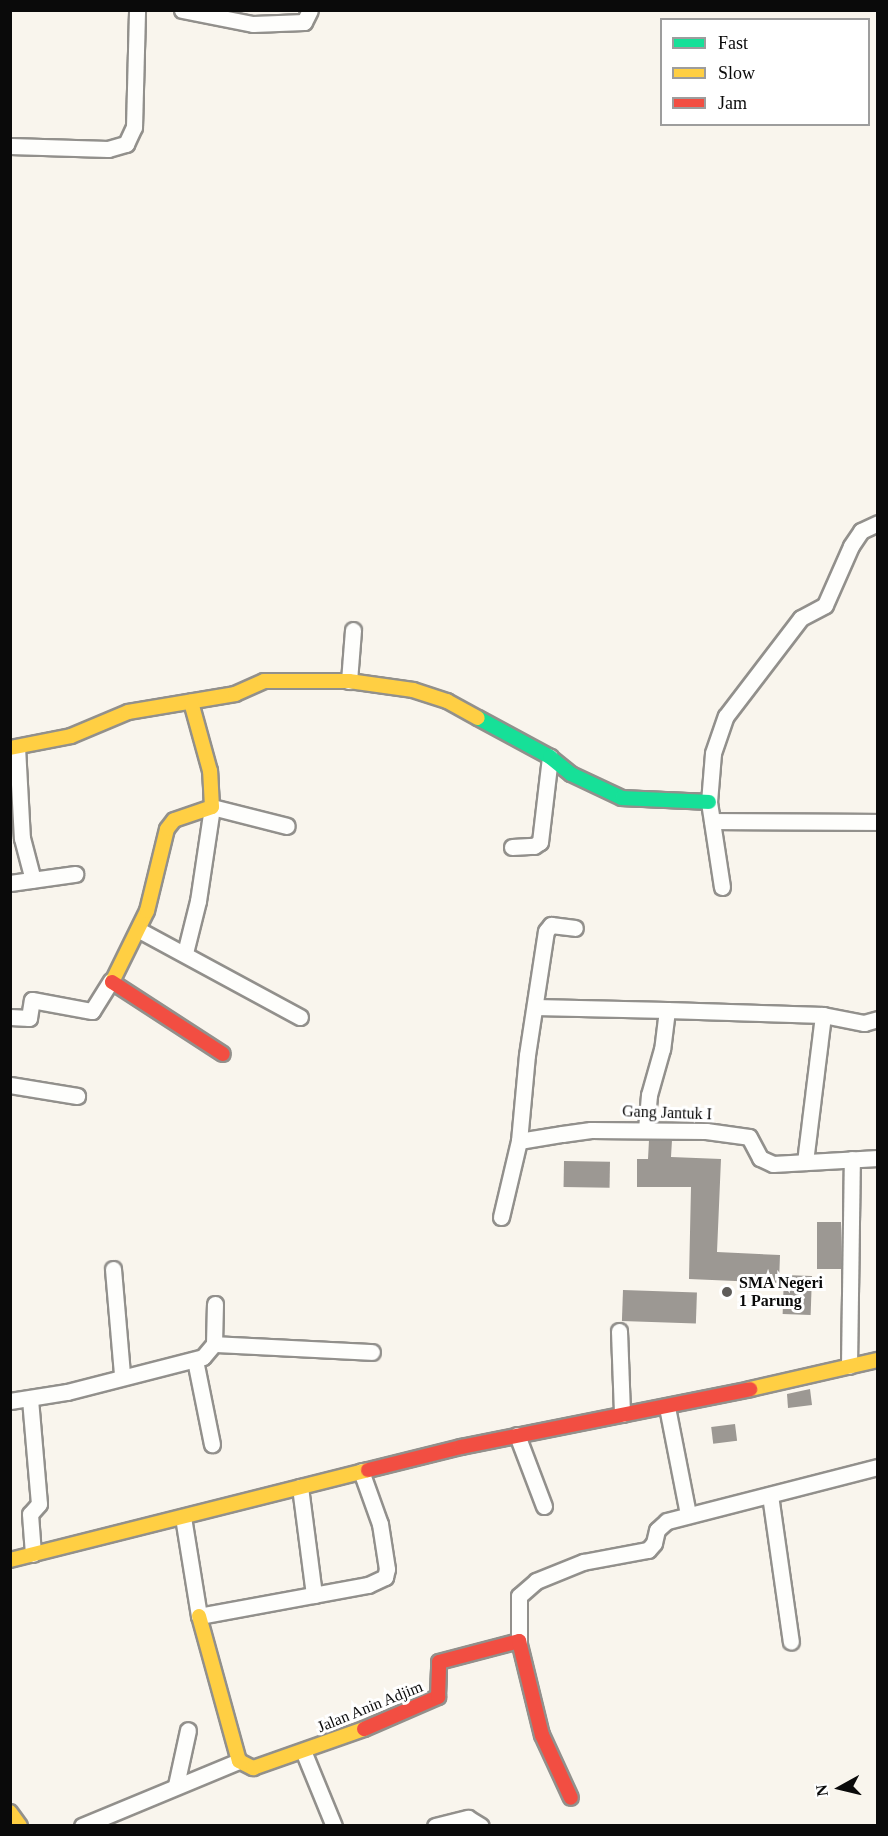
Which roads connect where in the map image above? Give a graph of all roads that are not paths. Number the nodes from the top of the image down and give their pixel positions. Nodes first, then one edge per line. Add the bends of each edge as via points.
1 (137, 10) edge
2 (182, 10) edge
3 (310, 10) edge
4 (10, 146) edge
5 (878, 523) edge
6 (353, 630) dead end
7 (349, 681) junction
8 (191, 702) junction
9 (14, 748) edge
10 (550, 757) junction
11 (709, 802) junction
12 (212, 807) junction
13 (712, 821) junction
14 (878, 822) edge
15 (287, 826) dead end
16 (513, 847) dead end
17 (75, 874) dead end
18 (33, 880) junction
19 (10, 883) edge
20 (722, 887) dead end
21 (575, 928) dead end
22 (139, 930) junction
23 (185, 953) junction
24 (111, 981) junction
25 (535, 1007) junction
26 (667, 1010) junction
27 (823, 1015) junction
28 (10, 1017) edge
29 (300, 1017) dead end
30 (878, 1019) edge
31 (223, 1054) dead end
32 (10, 1085) edge
33 (77, 1096) dead end
34 (646, 1129) junction
35 (519, 1141) junction
36 (878, 1158) edge
37 (852, 1159) junction
38 (806, 1162) junction
39 (501, 1217) dead end
40 (113, 1269) dead end
41 (215, 1304) dead end
42 (619, 1331) dead end
43 (214, 1344) junction
44 (372, 1352) dead end
45 (195, 1360) junction
46 (878, 1360) edge
47 (849, 1366) junction
48 (122, 1375) junction
49 (30, 1399) junction
50 (10, 1401) edge
51 (667, 1407) junction
52 (622, 1414) junction
53 (518, 1435) junction
54 (212, 1444) dead end
55 (878, 1467) edge
56 (361, 1471) junction
57 (300, 1487) junction
58 (770, 1495) junction
59 (544, 1506) dead end
60 (688, 1514) junction
61 (183, 1517) junction
62 (33, 1554) junction
63 (10, 1560) edge
64 (314, 1595) junction
65 (199, 1616) junction
66 (519, 1641) junction
67 (790, 1642) dead end
68 (188, 1730) dead end
69 (304, 1753) junction
70 (239, 1761) junction
71 (176, 1785) junction
72 (571, 1798) dead end
73 (10, 1812) edge
74 (20, 1826) edge
75 (82, 1826) edge
76 (334, 1826) edge
77 (435, 1826) edge
78 (481, 1826) edge

1 - 4 street via 134,128 126,144 108,149
2 - 3 street via 253,24 304,22
5 - 11 street via 861,531 851,546 825,605 801,618 726,716 713,753
6 - 7 street
7 - 8 street via 264,681 243,691
7 - 10 street via 413,690 447,701
8 - 9 street via 128,712 70,735
8 - 12 street via 210,771
9 - 18 street via 22,838
10 - 11 street via 571,774 622,798
10 - 16 street via 540,842
11 - 13 street
12 - 15 street
12 - 22 street via 174,820 166,829
12 - 23 street via 198,902
13 - 14 street
13 - 20 street
17 - 18 street
18 - 19 street
21 - 25 street via 547,928
22 - 23 street
22 - 24 street
23 - 29 street
24 - 28 street via 92,1011 32,1000 29,1018
24 - 31 street
25 - 26 street
25 - 35 street
26 - 27 street
26 - 34 street
27 - 30 street via 864,1023
27 - 38 street
32 - 33 street
34 - 35 street, Gang Jantuk I via 591,1130
34 - 38 street, Gang Jantuk I via 746,1136 765,1162
35 - 39 street
36 - 37 street, Gang Jantuk I
37 - 38 street, Gang Jantuk I
37 - 47 street
40 - 48 street
41 - 43 street
42 - 52 street
43 - 44 street
43 - 45 street via 209,1353
45 - 48 street
45 - 54 street
46 - 47 street
47 - 51 street
48 - 49 street
49 - 50 street
49 - 62 street via 39,1504 30,1515
51 - 52 street
51 - 60 street
52 - 53 street
53 - 56 street
53 - 59 street
55 - 58 street
56 - 57 street
56 - 64 street via 380,1524 385,1577 368,1585
57 - 61 street
57 - 64 street
58 - 60 street
58 - 67 street
60 - 66 street via 660,1525 648,1550 583,1562 527,1587 519,1596
61 - 62 street
61 - 65 street
62 - 63 street
64 - 65 street
65 - 70 street
66 - 69 street, Jalan Anin Adjim via 444,1659 437,1665 434,1701
66 - 72 street via 542,1735
68 - 71 street
69 - 70 street, Jalan Anin Adjim via 253,1768
69 - 76 street
70 - 71 street, Jalan Anin Adjim
71 - 75 street, Jalan Anin Adjim
73 - 74 street
77 - 78 street via 468,1818

